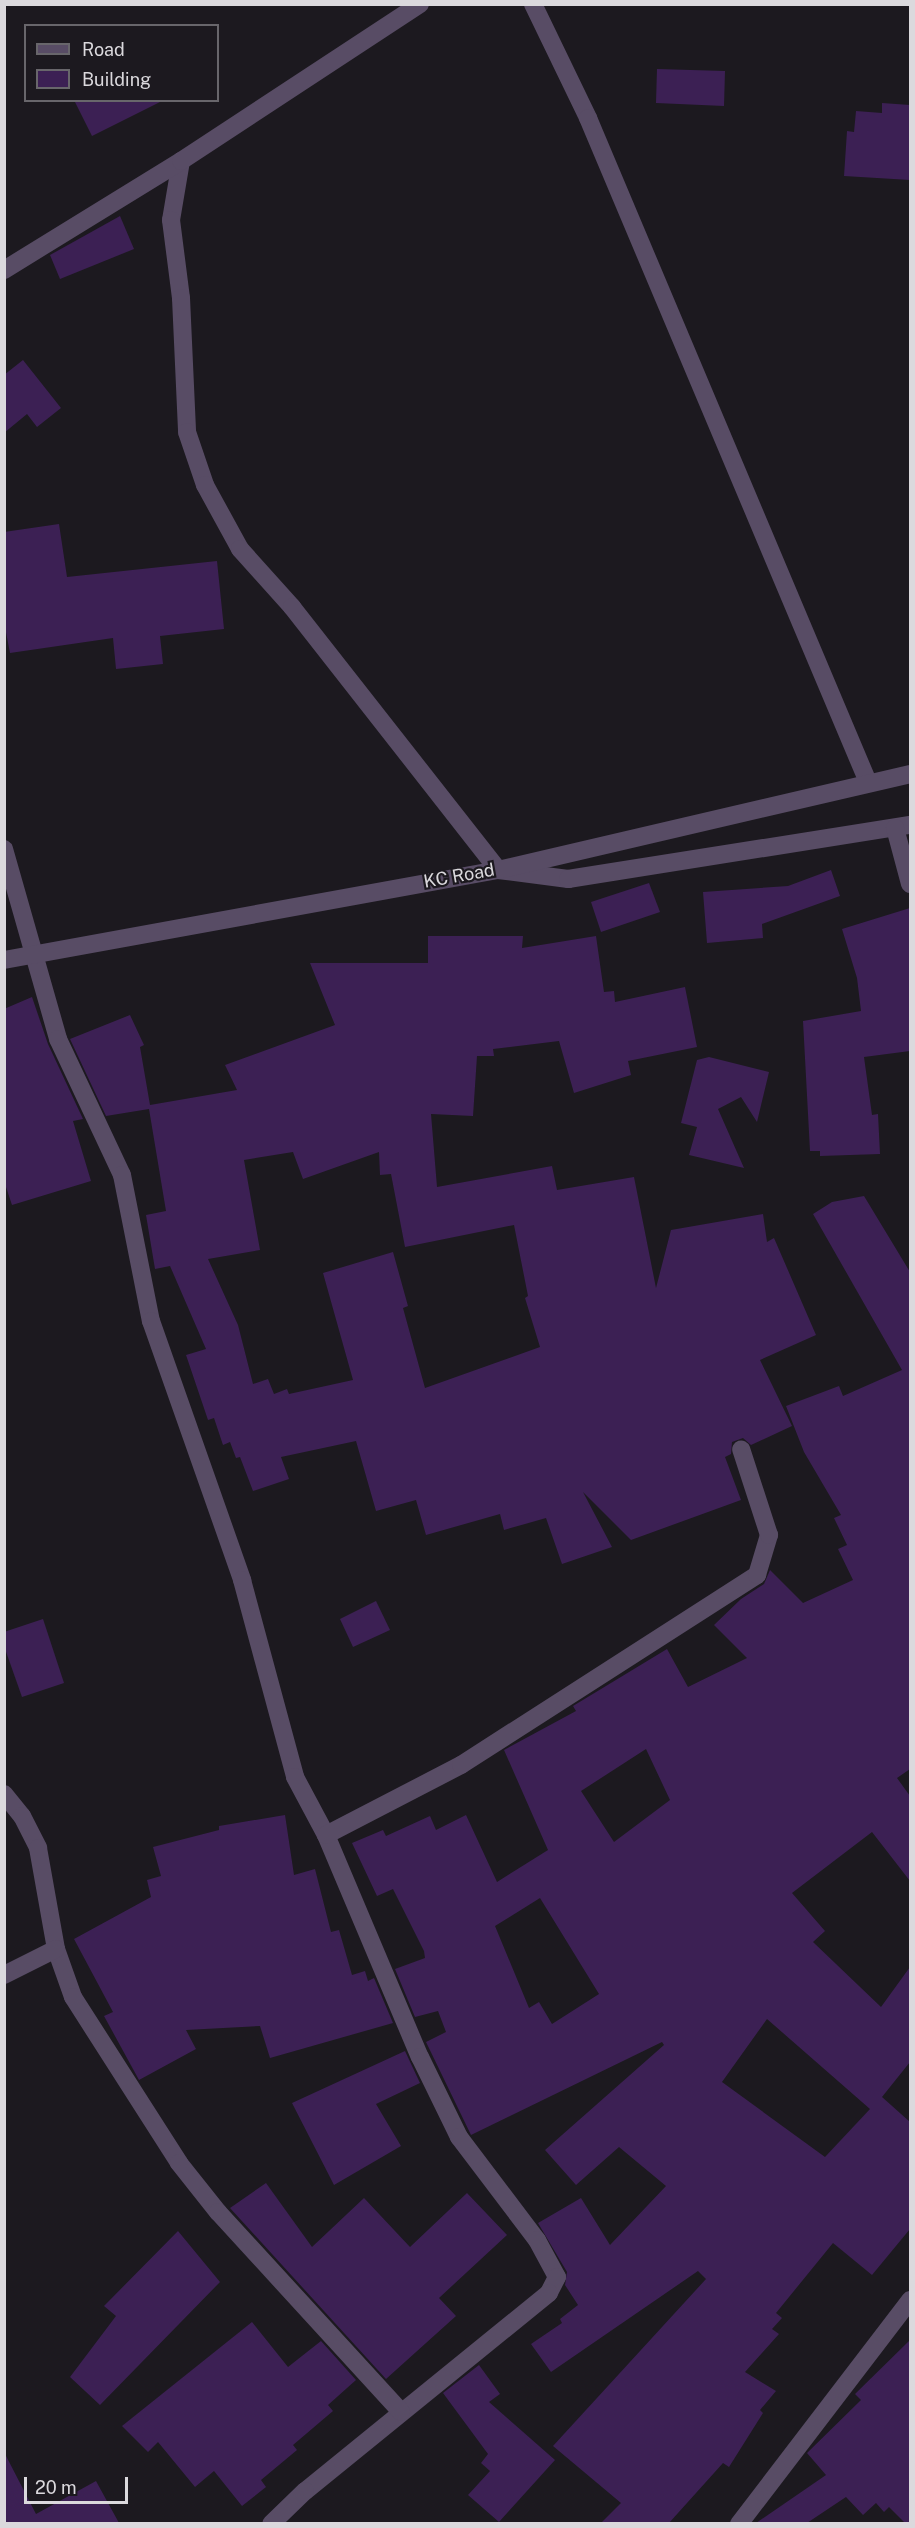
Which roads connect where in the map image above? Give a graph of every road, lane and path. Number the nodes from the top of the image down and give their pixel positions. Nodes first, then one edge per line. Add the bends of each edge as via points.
1 (420, 4) edge
2 (533, 4) edge
3 (181, 161) junction
4 (4, 270) edge
5 (910, 774) edge
6 (868, 782) junction
7 (903, 826) edge
8 (4, 849) edge
9 (498, 870) junction
10 (910, 884) edge
11 (33, 953) junction
12 (4, 960) edge
13 (741, 1449) dead end
14 (4, 1794) edge
15 (326, 1835) junction
16 (56, 1949) junction
17 (4, 1975) edge
18 (910, 2300) edge
19 (401, 2412) junction
20 (271, 2523) edge
21 (739, 2523) edge

1 - 3 street
2 - 6 street via 588,118
3 - 4 street
3 - 9 street via 171,220 182,298 187,432 205,485 240,549 292,607
5 - 6 street, KC Road
6 - 9 street, KC Road
7 - 9 street via 568,879
7 - 10 street
8 - 11 street
9 - 11 street, KC Road
11 - 12 street, KC Road
11 - 15 street via 58,1040 122,1175 151,1321 242,1580 295,1777
13 - 15 street via 770,1535 757,1575 461,1765
14 - 16 street via 22,1816 38,1848
15 - 19 street via 420,2057 459,2138 537,2240 557,2277 549,2293
16 - 17 street
16 - 19 street via 73,1997 179,2163 218,2212
18 - 21 street
19 - 20 street

